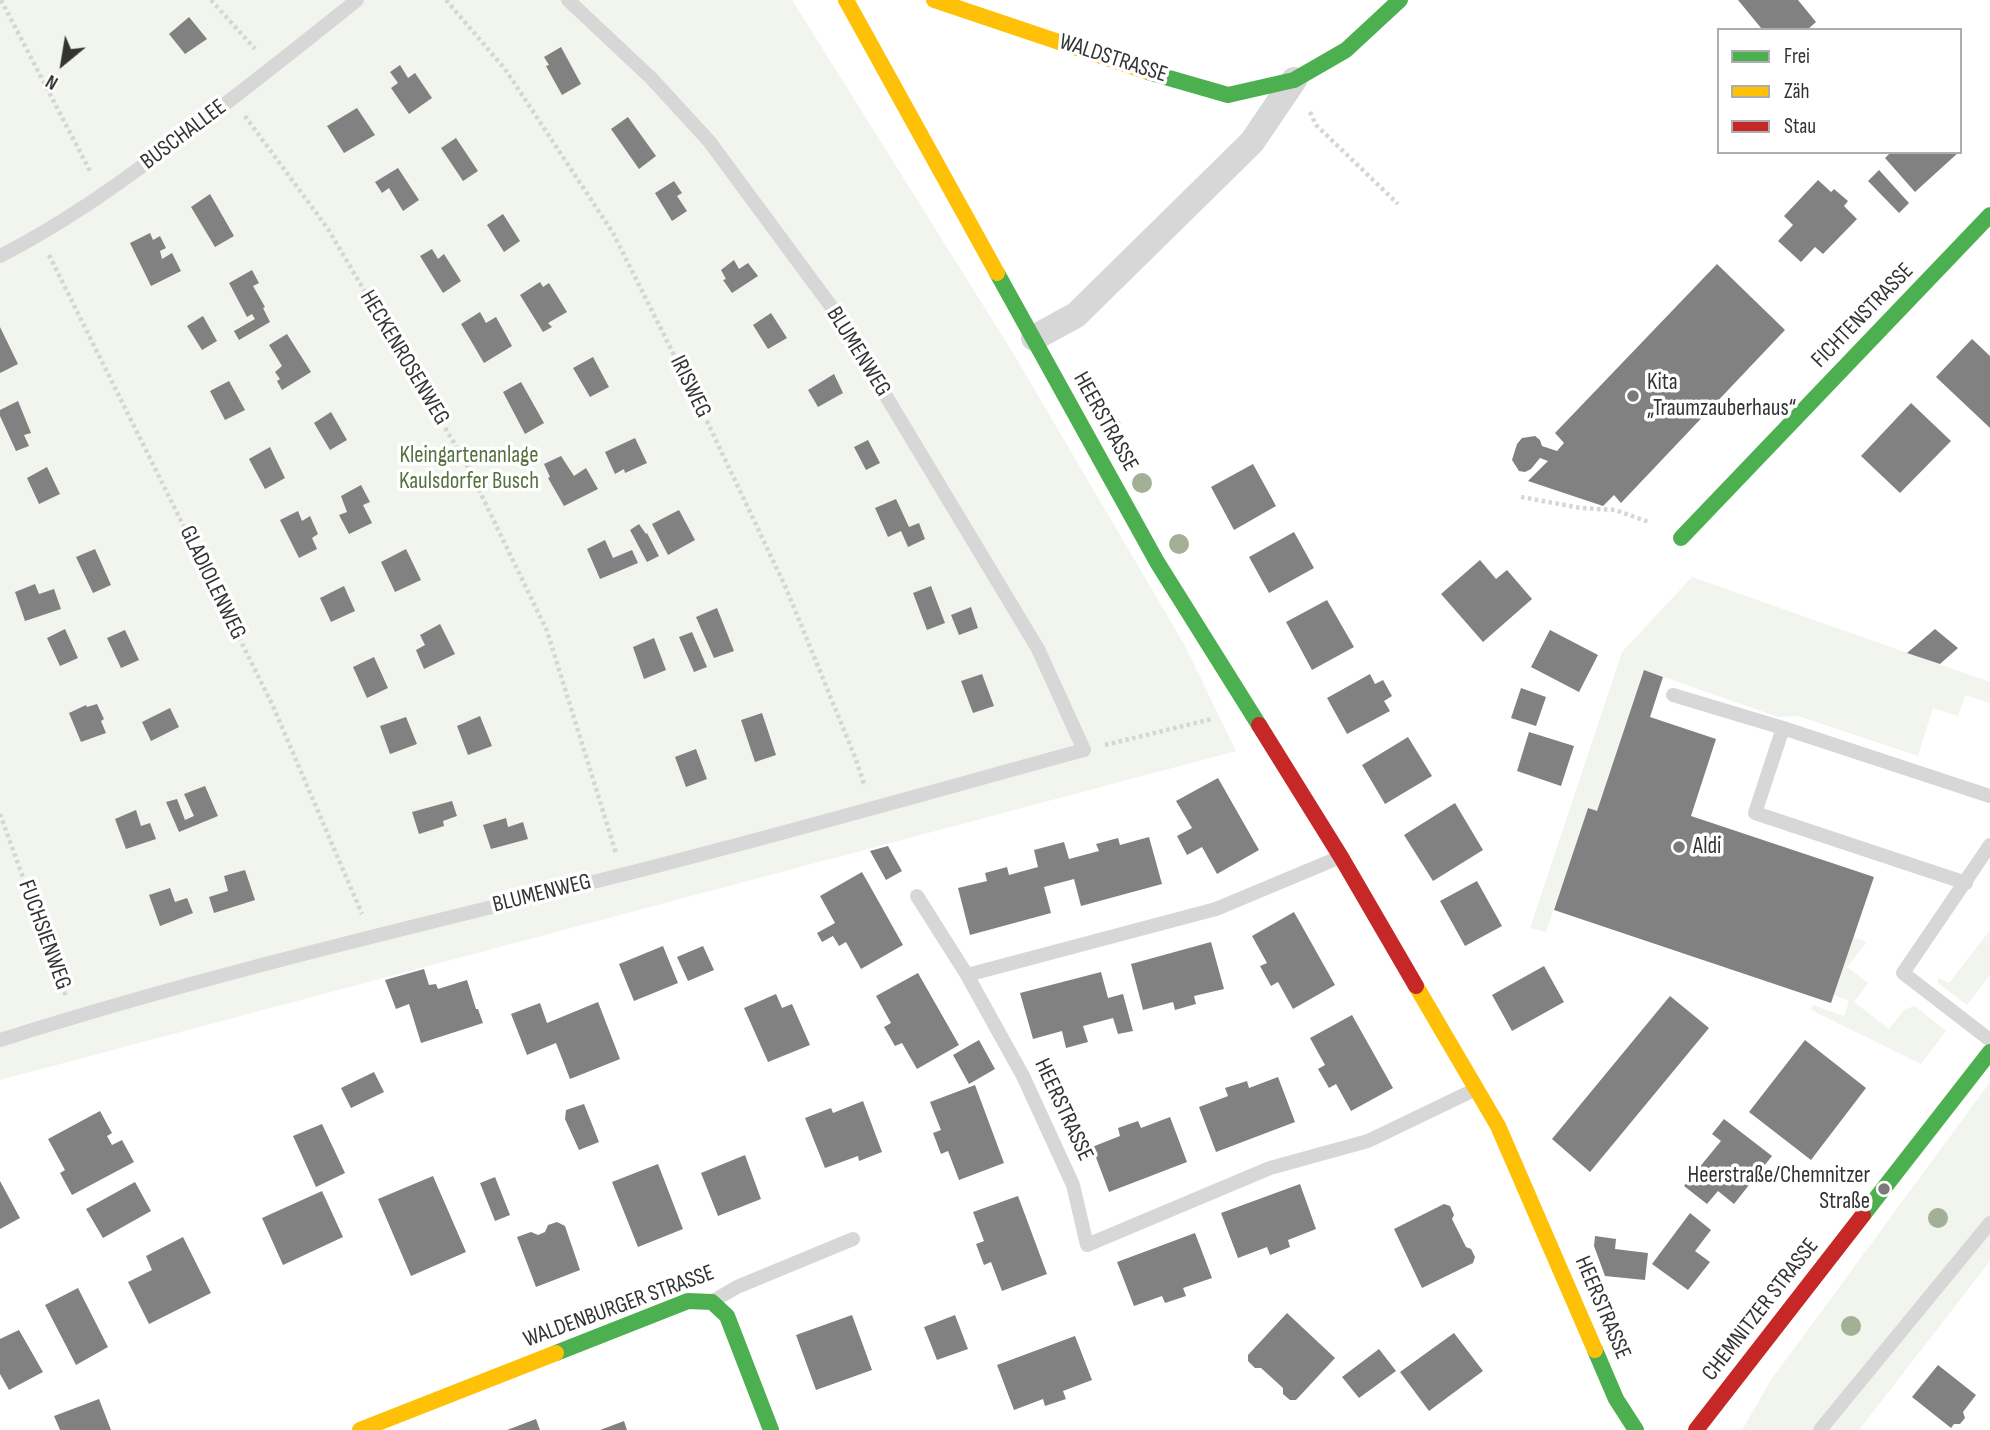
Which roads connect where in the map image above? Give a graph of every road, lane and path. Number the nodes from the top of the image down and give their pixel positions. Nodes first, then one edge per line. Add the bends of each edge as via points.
1 (1, 0) edge
2 (211, 0) edge
3 (357, 0) edge
4 (446, 0) edge
5 (568, 0) edge
6 (846, 0) edge
7 (934, 0) edge
8 (1400, 0) edge
9 (272, 68) junction
10 (1294, 80) junction
11 (232, 99) junction
12 (103, 195) junction
13 (1398, 204) dead end
14 (1990, 215) edge
15 (40, 236) junction
16 (0, 256) edge
17 (1034, 338) junction
18 (1521, 496) dead end
19 (1681, 538) joint
20 (1673, 695) dead end
21 (1246, 704) junction
22 (1783, 728) junction
23 (1084, 750) junction
24 (1990, 796) edge
25 (871, 808) junction
26 (0, 814) edge
27 (1990, 845) edge
28 (1341, 857) junction
29 (622, 874) junction
30 (1966, 883) junction
31 (917, 896) dead end
32 (372, 935) junction
33 (967, 975) junction
34 (72, 1017) junction
35 (0, 1040) edge
36 (1990, 1040) edge
37 (1990, 1052) edge
38 (1477, 1089) junction
39 (1990, 1223) edge
40 (853, 1239) dead end
41 (712, 1302) junction
42 (360, 1430) edge
43 (771, 1430) edge
44 (1636, 1430) edge
45 (1696, 1430) edge
46 (1820, 1430) edge

1 - 12 path
2 - 9 path
3 - 9 lane, BUSCHALLEE
4 - 25 path, IRISWEG via 505,69 613,233 786,588
5 - 23 lane, BLUMENWEG via 651,78 709,141 836,313 1038,649
6 - 17 street, HEERSTRASSE
7 - 10 street, WALDSTRASSE via 1228,95
8 - 10 street, WALDSTRASSE via 1346,50
9 - 11 lane, BUSCHALLEE
10 - 13 path via 1316,125
10 - 17 street, WALDSTRASSE via 1252,142 1076,315
11 - 12 lane, BUSCHALLEE
11 - 29 path, HECKENROSENWEG via 328,229 466,463 547,631
12 - 15 lane, BUSCHALLEE
14 - 19 street, FICHTENSTRASSE
15 - 16 lane, BUSCHALLEE
15 - 32 path, GLADIOLENWEG via 272,704
17 - 21 street, HEERSTRASSE via 1157,562
18 - 19 path via 1615,510
20 - 22 lane
21 - 23 path via 1209,720
21 - 28 street, HEERSTRASSE
22 - 24 lane
22 - 30 lane via 1755,813
23 - 25 lane, BLUMENWEG
25 - 29 lane, BLUMENWEG
26 - 34 path, FUCHSIENWEG
27 - 30 lane
28 - 33 lane via 1216,909
28 - 38 street, HEERSTRASSE
29 - 32 lane, BLUMENWEG
30 - 36 lane via 1903,974
31 - 33 lane
32 - 34 lane, BLUMENWEG
33 - 38 lane, HEERSTRASSE via 1023,1076 1073,1185 1087,1245 1270,1168 1368,1141
34 - 35 lane, BLUMENWEG
37 - 45 street, CHEMNITZER STRASSE
38 - 44 street, HEERSTRASSE via 1498,1126 1616,1399
39 - 46 lane
40 - 41 lane, WALDENBURGER STRASSE
41 - 42 street, WALDENBURGER STRASSE via 688,1301
41 - 43 street via 727,1316

